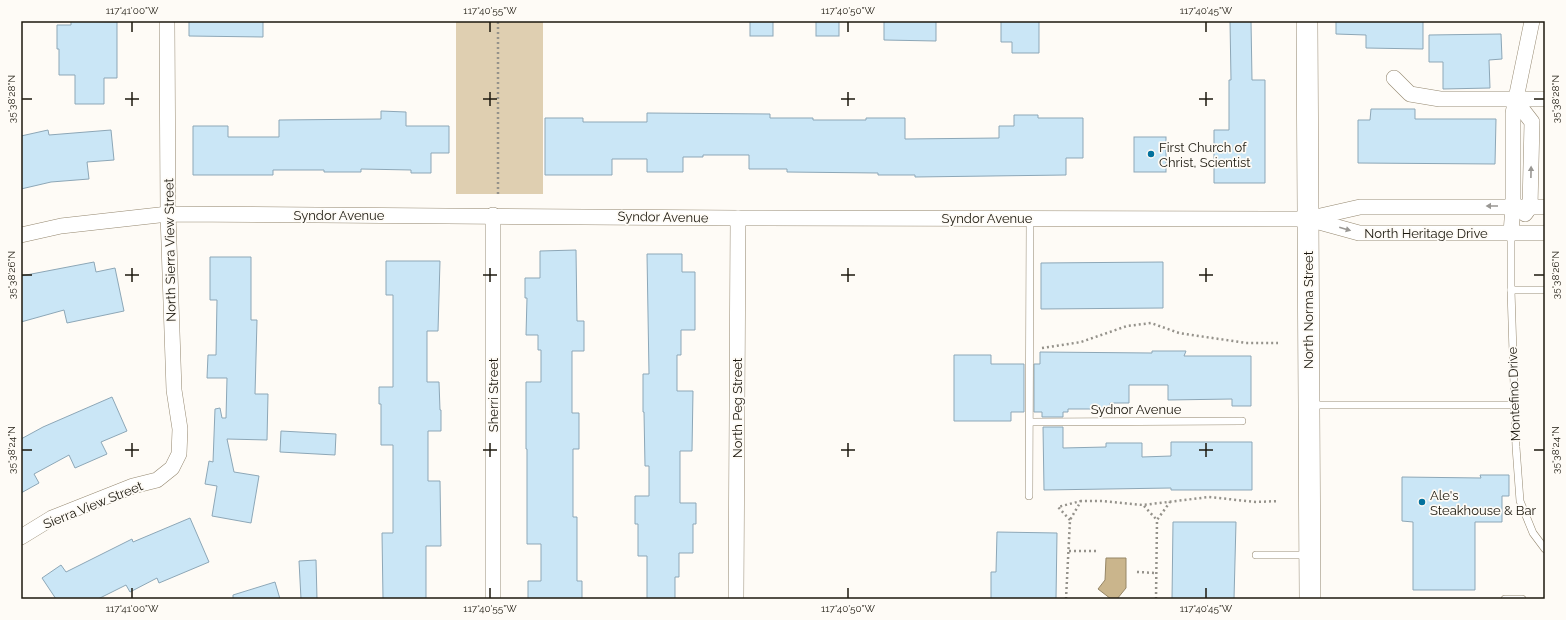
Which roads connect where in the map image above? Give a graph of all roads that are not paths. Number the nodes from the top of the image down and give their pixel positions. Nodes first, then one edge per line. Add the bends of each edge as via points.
1 (167, 21) edge
2 (1307, 21) edge
3 (1532, 21) edge
4 (1394, 78) dead end
5 (1545, 99) edge
6 (1516, 100) junction
7 (1513, 206) junction
8 (1538, 207) edge
9 (168, 214) junction
10 (493, 215) junction
11 (738, 218) junction
12 (1030, 218) junction
13 (1308, 219) junction
14 (1511, 233) junction
15 (1545, 233) edge
16 (21, 235) edge
17 (1511, 290) junction
18 (1545, 290) edge
19 (1308, 405) junction
20 (1514, 405) junction
21 (1242, 421) dead end
22 (1030, 422) junction
23 (164, 474) joint
24 (1029, 496) dead end
25 (21, 537) edge
26 (1545, 550) edge
27 (1256, 555) dead end
28 (1310, 555) junction
29 (493, 599) edge
30 (736, 599) edge
31 (1310, 599) edge
32 (1505, 599) edge
33 (1522, 599) edge

1 - 9 street, North Sierra View Street
2 - 13 street, North Norma Street
3 - 6 street, Montefino Drive
4 - 6 street via 1410,94 1424,97
5 - 6 street
6 - 7 street, Montefino Drive via 1513,113
8 -> 6 street via 1532,122
7 - 8 street, North Heritage Drive
7 -> 13 street, North Heritage Drive via 1360,207
7 - 14 street, Montefino Drive
8 - 14 street
9 - 10 street, Syndor Avenue
9 - 16 street, Syndor Avenue via 61,226
9 - 23 street, North Sierra View Street via 174,390 180,429 179,454 172,468
10 - 11 street, Syndor Avenue
10 - 29 street, Sherri Street
11 - 12 street, Syndor Avenue
11 - 30 street, North Peg Street
12 - 13 street, Syndor Avenue
12 - 22 lane
13 -> 14 street, North Heritage Drive via 1359,233
13 - 19 street, North Norma Street
14 - 15 street, North Heritage Drive
14 - 17 lane, Montefino Drive
17 - 18 lane
17 - 20 lane, Montefino Drive
19 - 20 lane
19 - 28 street, North Norma Street
20 - 26 lane, Montefino Drive via 1520,501 1533,533
21 - 22 lane, Sydnor Avenue
22 - 24 lane
23 - 25 street, Sierra View Street via 157,480 133,486 52,518
27 - 28 lane
28 - 31 street, North Norma Street
32 - 33 lane

